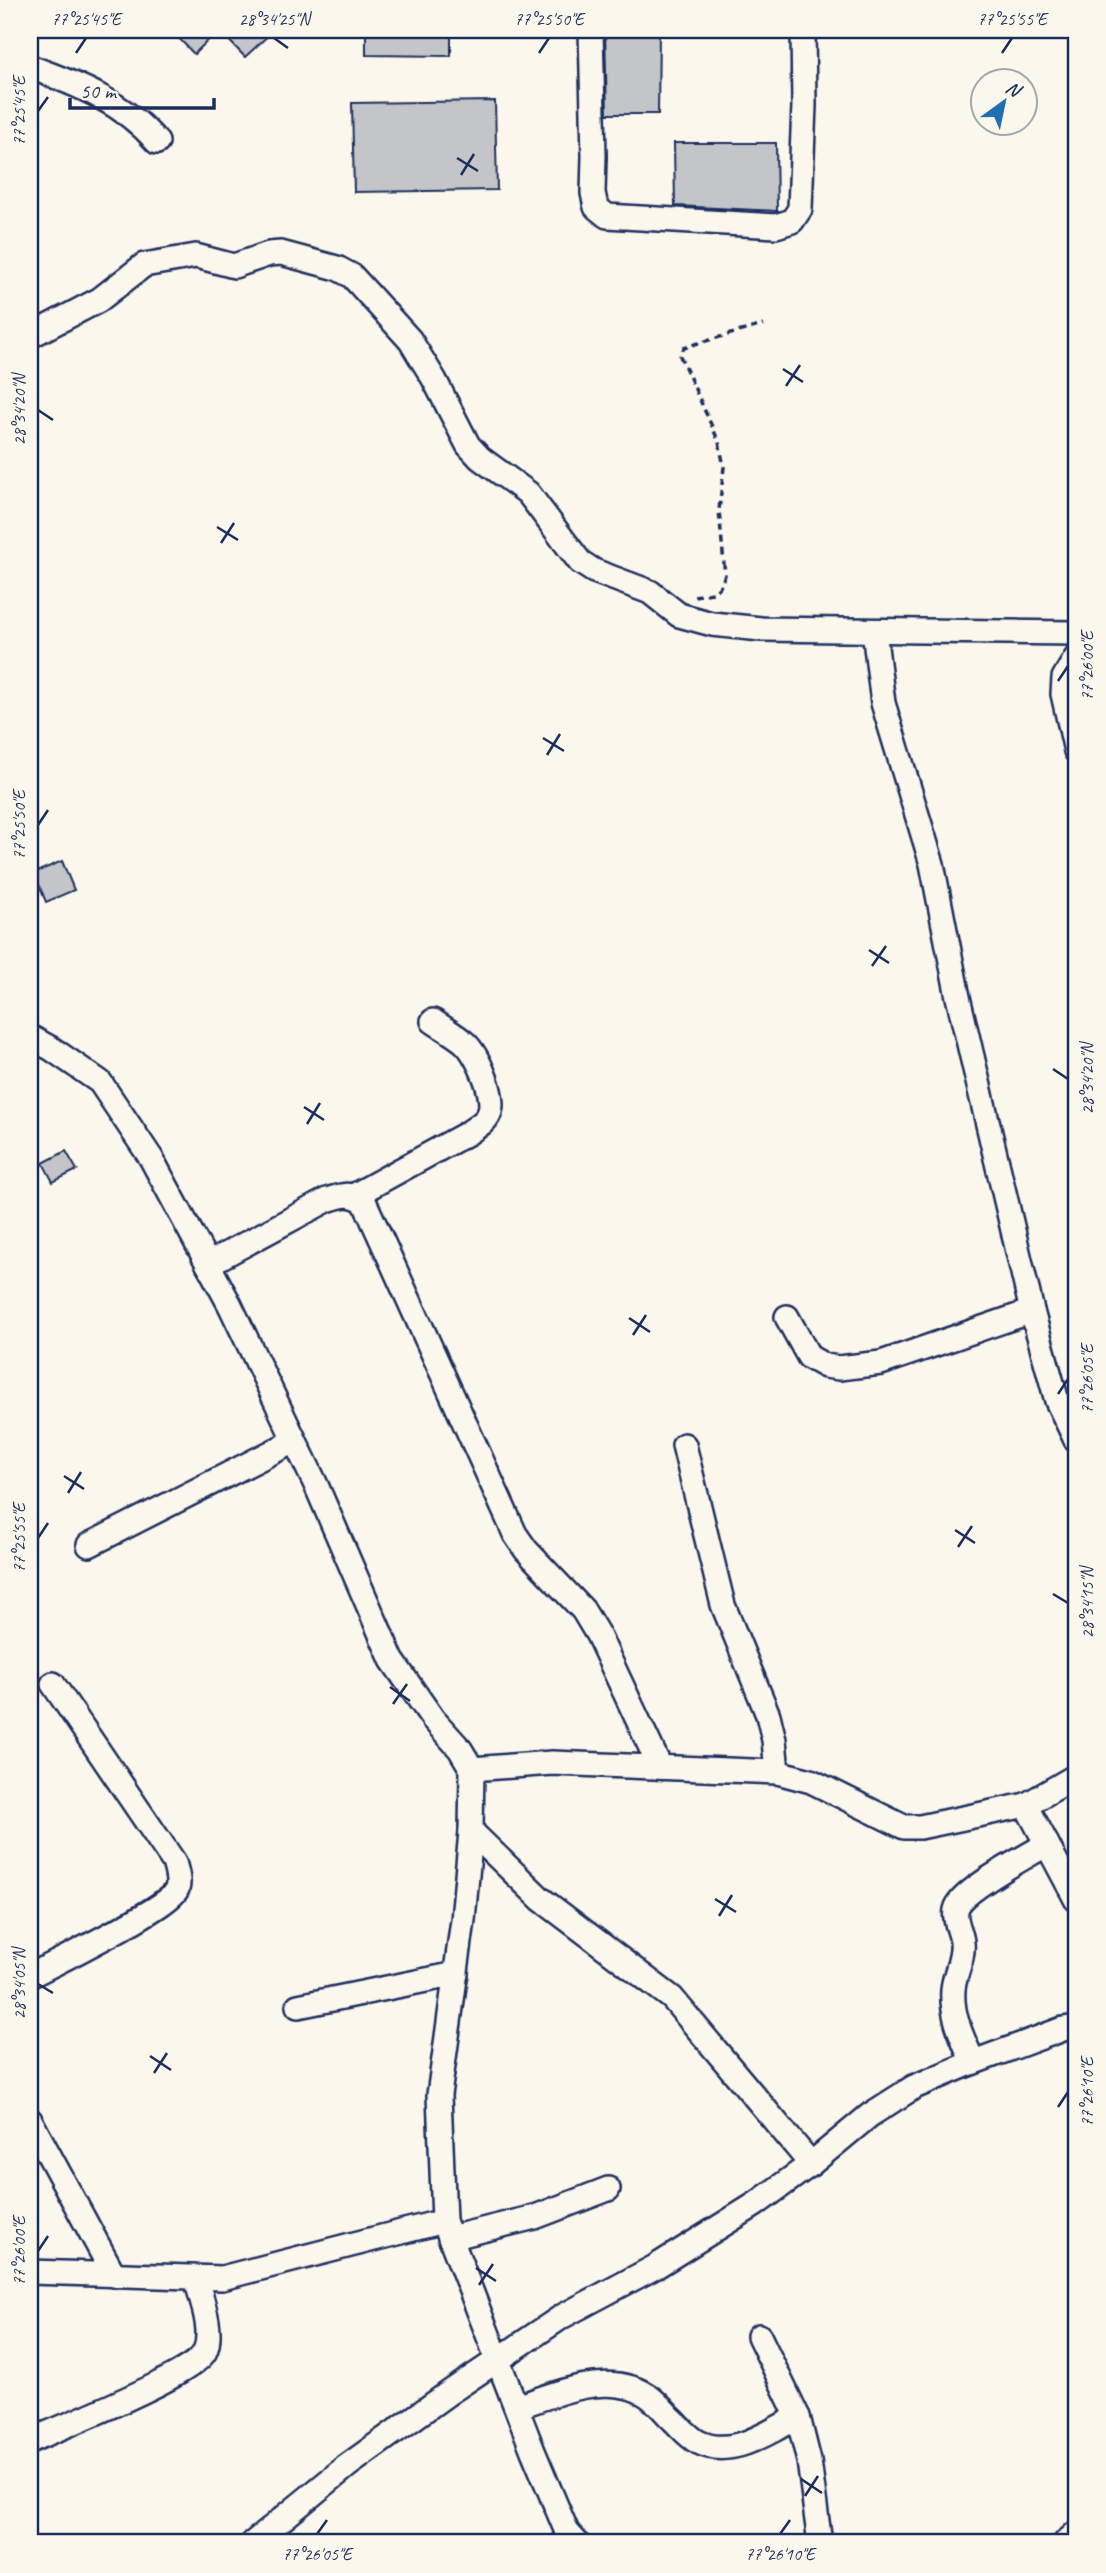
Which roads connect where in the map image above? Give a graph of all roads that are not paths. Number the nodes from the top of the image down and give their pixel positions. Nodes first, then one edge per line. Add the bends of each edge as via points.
1 (591, 30) edge
2 (803, 30) edge
3 (30, 67) edge
4 (157, 142) dead end
5 (30, 336) edge
6 (874, 631) junction
7 (1076, 634) edge
8 (1076, 658) edge
9 (1076, 751) edge
10 (433, 1021) dead end
11 (30, 1037) edge
12 (355, 1195) junction
13 (208, 1264) junction
14 (1032, 1311) junction
15 (787, 1317) dead end
16 (1076, 1440) edge
17 (294, 1441) junction
18 (684, 1445) dead end
19 (89, 1545) dead end
20 (53, 1684) dead end
21 (660, 1767) junction
22 (472, 1769) junction
23 (777, 1772) junction
24 (1076, 1776) edge
25 (1026, 1805) junction
26 (471, 1832) junction
27 (1047, 1844) junction
28 (1076, 1899) edge
29 (456, 1975) junction
30 (30, 1976) edge
31 (298, 2006) dead end
32 (1076, 2027) edge
33 (973, 2062) junction
34 (30, 2120) edge
35 (811, 2164) junction
36 (608, 2189) dead end
37 (447, 2229) junction
38 (30, 2272) edge
39 (114, 2275) junction
40 (196, 2278) junction
41 (759, 2336) dead end
42 (498, 2361) junction
43 (517, 2407) junction
44 (798, 2417) junction
45 (30, 2441) edge
46 (1076, 2533) edge
47 (253, 2543) edge
48 (577, 2543) edge
49 (820, 2543) edge
50 (1065, 2543) edge

1 - 2 street via 596,207 607,216 776,226 792,221 800,209
3 - 4 street via 80,85 113,104
5 - 6 street via 99,300 144,265 196,256 234,266 281,253 337,268 352,276 410,340 468,445 528,493 580,562 650,592 679,615 712,624
6 - 7 street
6 - 14 street via 883,703 932,864
8 - 9 street via 1064,678 1063,694
10 - 12 street via 476,1056 491,1101 490,1112 468,1133
11 - 13 street via 100,1082 151,1158
12 - 13 street via 327,1200
12 - 21 street via 371,1212 514,1534 583,1610
13 - 17 street
14 - 15 street via 881,1363 839,1368 809,1357
14 - 16 street via 1057,1401
17 - 19 street
17 - 22 street via 391,1660
18 - 23 street via 723,1605 768,1715
20 - 30 street via 174,1862 178,1878 168,1901
21 - 22 street via 552,1763
21 - 23 street
22 - 26 street
23 - 25 street via 811,1781 904,1827
24 - 25 street
25 - 27 street
26 - 29 street
26 - 35 street via 541,1899 672,1998
27 - 28 street
27 - 33 street via 975,1889 956,1908 962,1955 953,2004
29 - 31 street
29 - 37 street via 439,2095
32 - 33 street
33 - 35 street via 914,2087 870,2115
34 - 39 street
35 - 42 street via 756,2204 655,2267 563,2316
36 - 37 street via 535,2217
37 - 40 street via 222,2278
37 - 42 street
38 - 39 street
39 - 40 street
40 - 45 street via 208,2334 200,2360
41 - 44 street
42 - 43 street
42 - 47 street via 347,2466
43 - 44 street via 582,2387 632,2388 651,2397 698,2442 717,2448 755,2439
43 - 48 street via 567,2532
44 - 49 street
46 - 50 street

